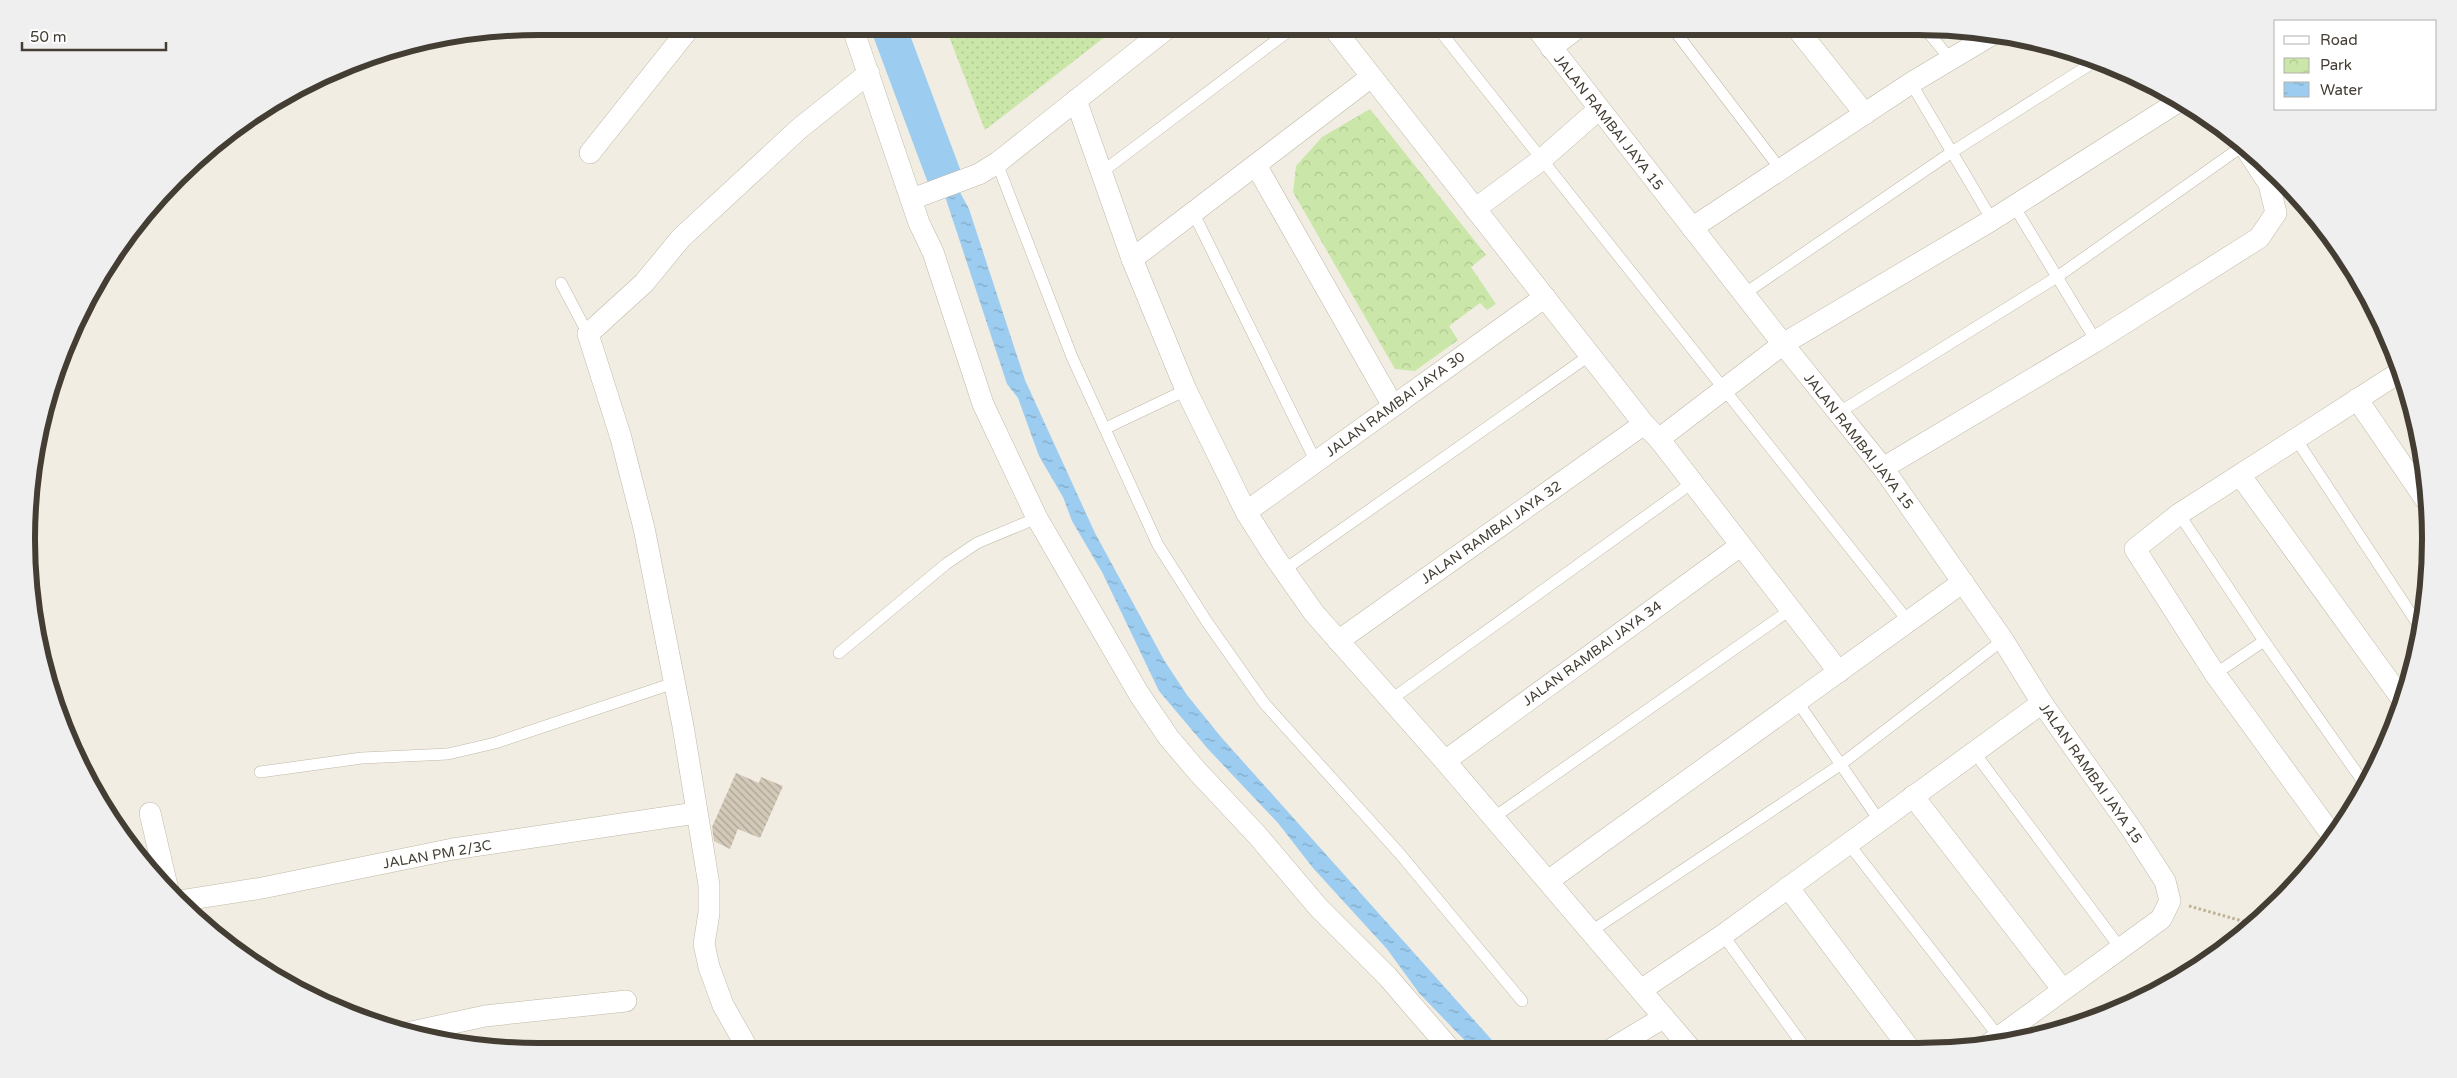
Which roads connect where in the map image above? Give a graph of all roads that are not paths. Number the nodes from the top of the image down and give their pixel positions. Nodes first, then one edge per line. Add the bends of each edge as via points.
1 (684, 35) edge
2 (855, 35) edge
3 (1159, 35) edge
4 (1283, 35) edge
5 (1339, 35) edge
6 (1443, 35) edge
7 (1542, 35) edge
8 (1568, 35) edge
9 (1678, 35) edge
10 (1802, 35) edge
11 (1931, 35) edge
12 (1984, 39) edge
13 (1551, 48) junction
14 (1950, 59) junction
15 (2089, 65) edge
16 (869, 73) junction
17 (1371, 77) junction
18 (1912, 83) junction
19 (1076, 100) junction
20 (2173, 105) edge
21 (1600, 110) junction
22 (1865, 114) junction
23 (2238, 150) edge
24 (1952, 152) junction
25 (590, 153) dead end
26 (1541, 160) junction
27 (1256, 165) junction
28 (2258, 168) edge
29 (988, 169) junction
30 (1781, 170) junction
31 (1102, 172) junction
32 (919, 196) junction
33 (2014, 206) junction
34 (1475, 209) junction
35 (1193, 212) junction
36 (1992, 220) junction
37 (1692, 228) junction
38 (1132, 259) junction
39 (2057, 277) junction
40 (561, 283) dead end
41 (1744, 294) junction
42 (1545, 298) junction
43 (588, 334) junction
44 (2096, 342) junction
45 (1783, 344) junction
46 (1590, 355) junction
47 (2394, 375) edge
48 (1723, 389) junction
49 (1186, 390) junction
50 (2357, 399) junction
51 (1393, 406) junction
52 (1838, 413) junction
53 (1644, 424) junction
54 (1106, 428) junction
55 (1659, 439) junction
56 (2296, 439) junction
57 (1316, 462) junction
58 (1883, 468) junction
59 (2240, 475) junction
60 (1692, 483) junction
61 (2420, 491) edge
62 (1246, 512) junction
63 (2179, 514) junction
64 (1037, 518) junction
65 (1740, 546) junction
66 (1284, 570) junction
67 (1963, 582) junction
68 (1790, 610) junction
69 (2415, 620) edge
70 (1908, 621) junction
71 (2003, 640) junction
72 (1338, 641) junction
73 (2264, 641) junction
74 (840, 653) dead end
75 (1839, 672) junction
76 (2214, 674) junction
77 (674, 683) junction
78 (2397, 693) edge
79 (1389, 700) junction
80 (1797, 701) junction
81 (2042, 703) junction
82 (1974, 752) junction
83 (1445, 761) junction
84 (1840, 765) junction
85 (260, 772) dead end
86 (2361, 779) edge
87 (1913, 796) junction
88 (150, 813) dead end
89 (696, 813) junction
90 (1493, 818) junction
91 (1879, 820) junction
92 (2329, 831) edge
93 (1848, 843) junction
94 (165, 876) edge
95 (1548, 881) junction
96 (1788, 887) junction
97 (188, 900) edge
98 (1590, 932) junction
99 (1723, 935) junction
100 (2121, 949) junction
101 (1640, 990) junction
102 (2063, 990) junction
103 (626, 1001) dead end
104 (1522, 1002) dead end
105 (1663, 1018) junction
106 (424, 1029) edge
107 (2000, 1036) edge
108 (1989, 1038) edge
109 (744, 1043) edge
110 (1445, 1043) edge
111 (1621, 1043) edge
112 (1686, 1043) edge
113 (1801, 1043) edge
114 (1905, 1043) edge

1 - 25 street
2 - 16 street
3 - 19 street
4 - 31 lane
5 - 17 street
6 - 26 lane
7 - 13 street, JALAN RAMBAI JAYA 15
8 - 13 street
9 - 30 lane
10 - 22 street
11 - 14 lane
12 - 14 street
13 - 21 street, JALAN RAMBAI JAYA 15
14 - 18 street
15 - 24 lane
16 - 32 street
16 - 43 street via 800,128 681,238 644,283
17 - 27 street
17 - 34 street
18 - 22 street
18 - 24 lane
19 - 29 street
19 - 31 street
20 - 33 street
21 - 26 street
21 - 37 street, JALAN RAMBAI JAYA 15
22 - 30 street
23 - 39 lane
24 - 36 lane
24 - 41 lane
26 - 34 street
26 - 48 lane
27 - 35 street
27 - 51 street
28 - 44 street via 2268,184 2276,213 2259,238
29 - 32 street
29 - 54 lane
30 - 37 street
31 - 38 street
32 - 64 street via 919,223 933,252 983,404
33 - 36 street
33 - 39 lane
34 - 42 street
35 - 38 street
35 - 57 lane
36 - 45 street
37 - 41 street, JALAN RAMBAI JAYA 15
38 - 49 street
39 - 44 lane
39 - 52 lane
40 - 43 lane
41 - 45 street, JALAN RAMBAI JAYA 15
42 - 46 street
42 - 51 street, JALAN RAMBAI JAYA 30
43 - 77 street via 621,438 644,528
44 - 58 street
45 - 48 street
45 - 52 street, JALAN RAMBAI JAYA 15
46 - 53 street
46 - 66 lane
47 - 50 street
48 - 55 street
48 - 70 lane
49 - 54 lane
49 - 62 street
50 - 56 street
50 - 61 street
51 - 57 street, JALAN RAMBAI JAYA 30
52 - 58 street, JALAN RAMBAI JAYA 15
53 - 55 street
53 - 72 street, JALAN RAMBAI JAYA 32
54 - 104 lane via 1158,546 1264,703 1400,854
55 - 60 street
56 - 59 street
56 - 69 lane
57 - 62 street, JALAN RAMBAI JAYA 30
58 - 67 street, JALAN RAMBAI JAYA 15
59 - 63 street
59 - 78 street
60 - 65 street
60 - 79 lane
62 - 66 street
63 - 73 lane
63 - 76 street via 2135,549
64 - 74 lane via 977,544 946,564
64 - 110 street via 1139,694 1169,738 1257,834 1318,907 1387,976
65 - 68 street
65 - 83 street, JALAN RAMBAI JAYA 34
66 - 72 street
67 - 70 street
67 - 71 street, JALAN RAMBAI JAYA 15
68 - 75 street
68 - 90 lane
70 - 75 street
71 - 81 street, JALAN RAMBAI JAYA 15
71 - 84 lane
72 - 79 street
73 - 76 lane
73 - 86 lane
75 - 80 street
76 - 92 street
77 - 85 lane via 495,743 448,754 362,758
77 - 89 street
79 - 83 street
80 - 84 lane
80 - 95 street
81 - 82 street
81 - 100 street, JALAN RAMBAI JAYA 15 via 2165,881 2170,901 2161,919
82 - 87 street
82 - 100 lane
83 - 90 street
84 - 91 lane
84 - 98 lane
87 - 91 street
87 - 102 street
88 - 94 street
89 - 97 street, JALAN PM 2/3C via 453,849
89 - 109 street via 709,885 704,944 723,1005
90 - 95 street
91 - 93 street
93 - 96 street
93 - 108 lane
95 - 98 street
96 - 99 street
96 - 114 street
98 - 101 street
99 - 101 street
99 - 113 lane
100 - 102 street
101 - 105 street
102 - 107 street
103 - 106 street via 486,1016
105 - 111 street
105 - 112 street

